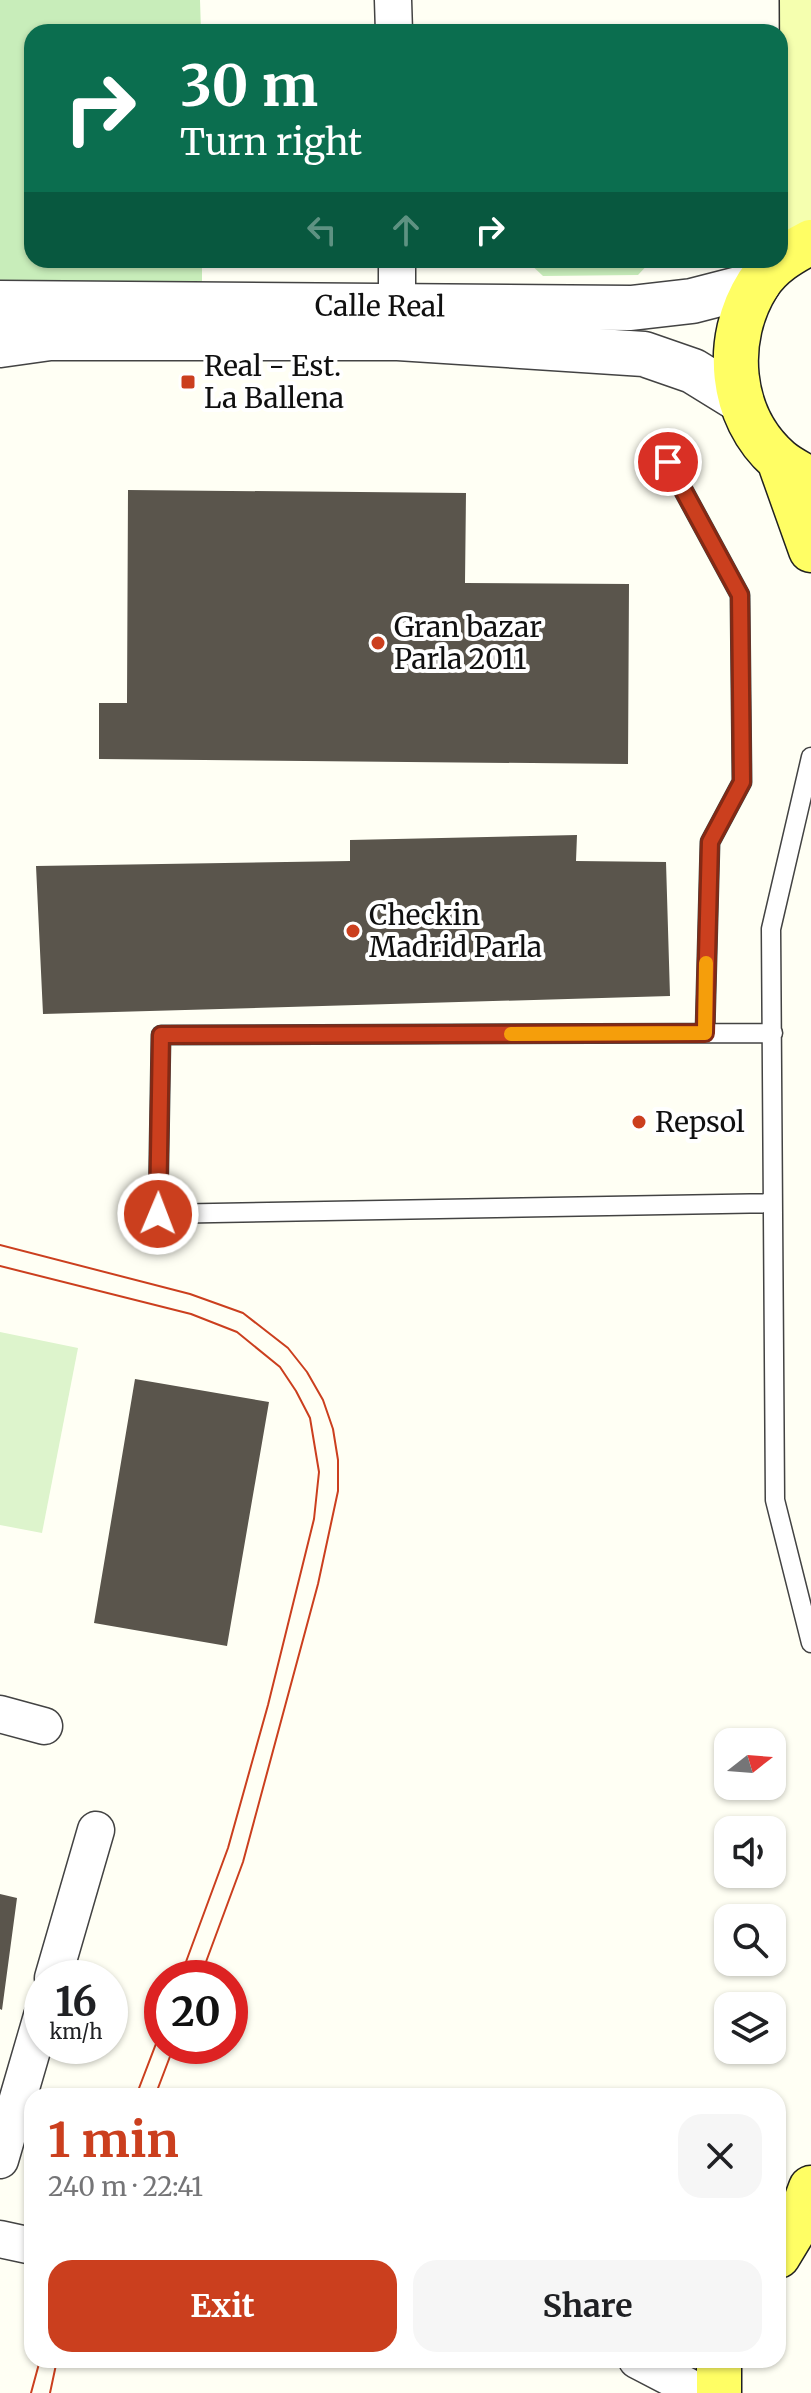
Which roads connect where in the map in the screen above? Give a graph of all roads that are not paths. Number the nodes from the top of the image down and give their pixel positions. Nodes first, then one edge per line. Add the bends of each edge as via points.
1 (393, 0) edge
2 (802, 0) edge
3 (394, 24) edge
4 (788, 250) edge
5 (397, 268) edge
6 (769, 268) edge
7 (780, 268) edge
8 (0, 303) edge
9 (397, 305) junction
10 (0, 345) edge
11 (740, 400) junction
12 (668, 462) dead end
13 (795, 470) edge
14 (811, 550) edge
15 (811, 757) edge
16 (705, 1033) junction
17 (773, 1033) junction
18 (772, 1203) junction
19 (811, 1643) edge
20 (0, 1714) edge
21 (44, 1726) dead end
22 (96, 1830) dead end
23 (58, 1960) edge
24 (28, 2064) edge
25 (0, 2160) edge
26 (811, 2188) edge
27 (0, 2239) edge
28 (786, 2243) edge
29 (24, 2244) edge
30 (811, 2253) edge
31 (786, 2265) edge
32 (652, 2368) edge
33 (719, 2368) edge
34 (695, 2393) edge
35 (719, 2393) edge

1 - 3 street
2 - 4 main road via 803,196
5 - 9 street
6 - 9 street, Calle Real via 692,301 631,308
7 - 11 main road via 741,321 735,360
8 - 9 street, Calle Real
10 - 11 street, Calle Real via 50,338 398,338 644,354 693,371
11 - 13 main road via 756,433
12 - 16 lane via 740,595 742,782 710,842
13 - 14 main road
15 - 17 lane via 771,929
16 - 17 lane
16 - 18 lane via 161,1035 158,1214
17 - 18 lane
18 - 19 lane via 775,1500
20 - 21 street
22 - 23 street
24 - 25 street
26 - 28 main road
27 - 29 street
30 - 31 main road
32 - 34 street
33 - 35 main road

